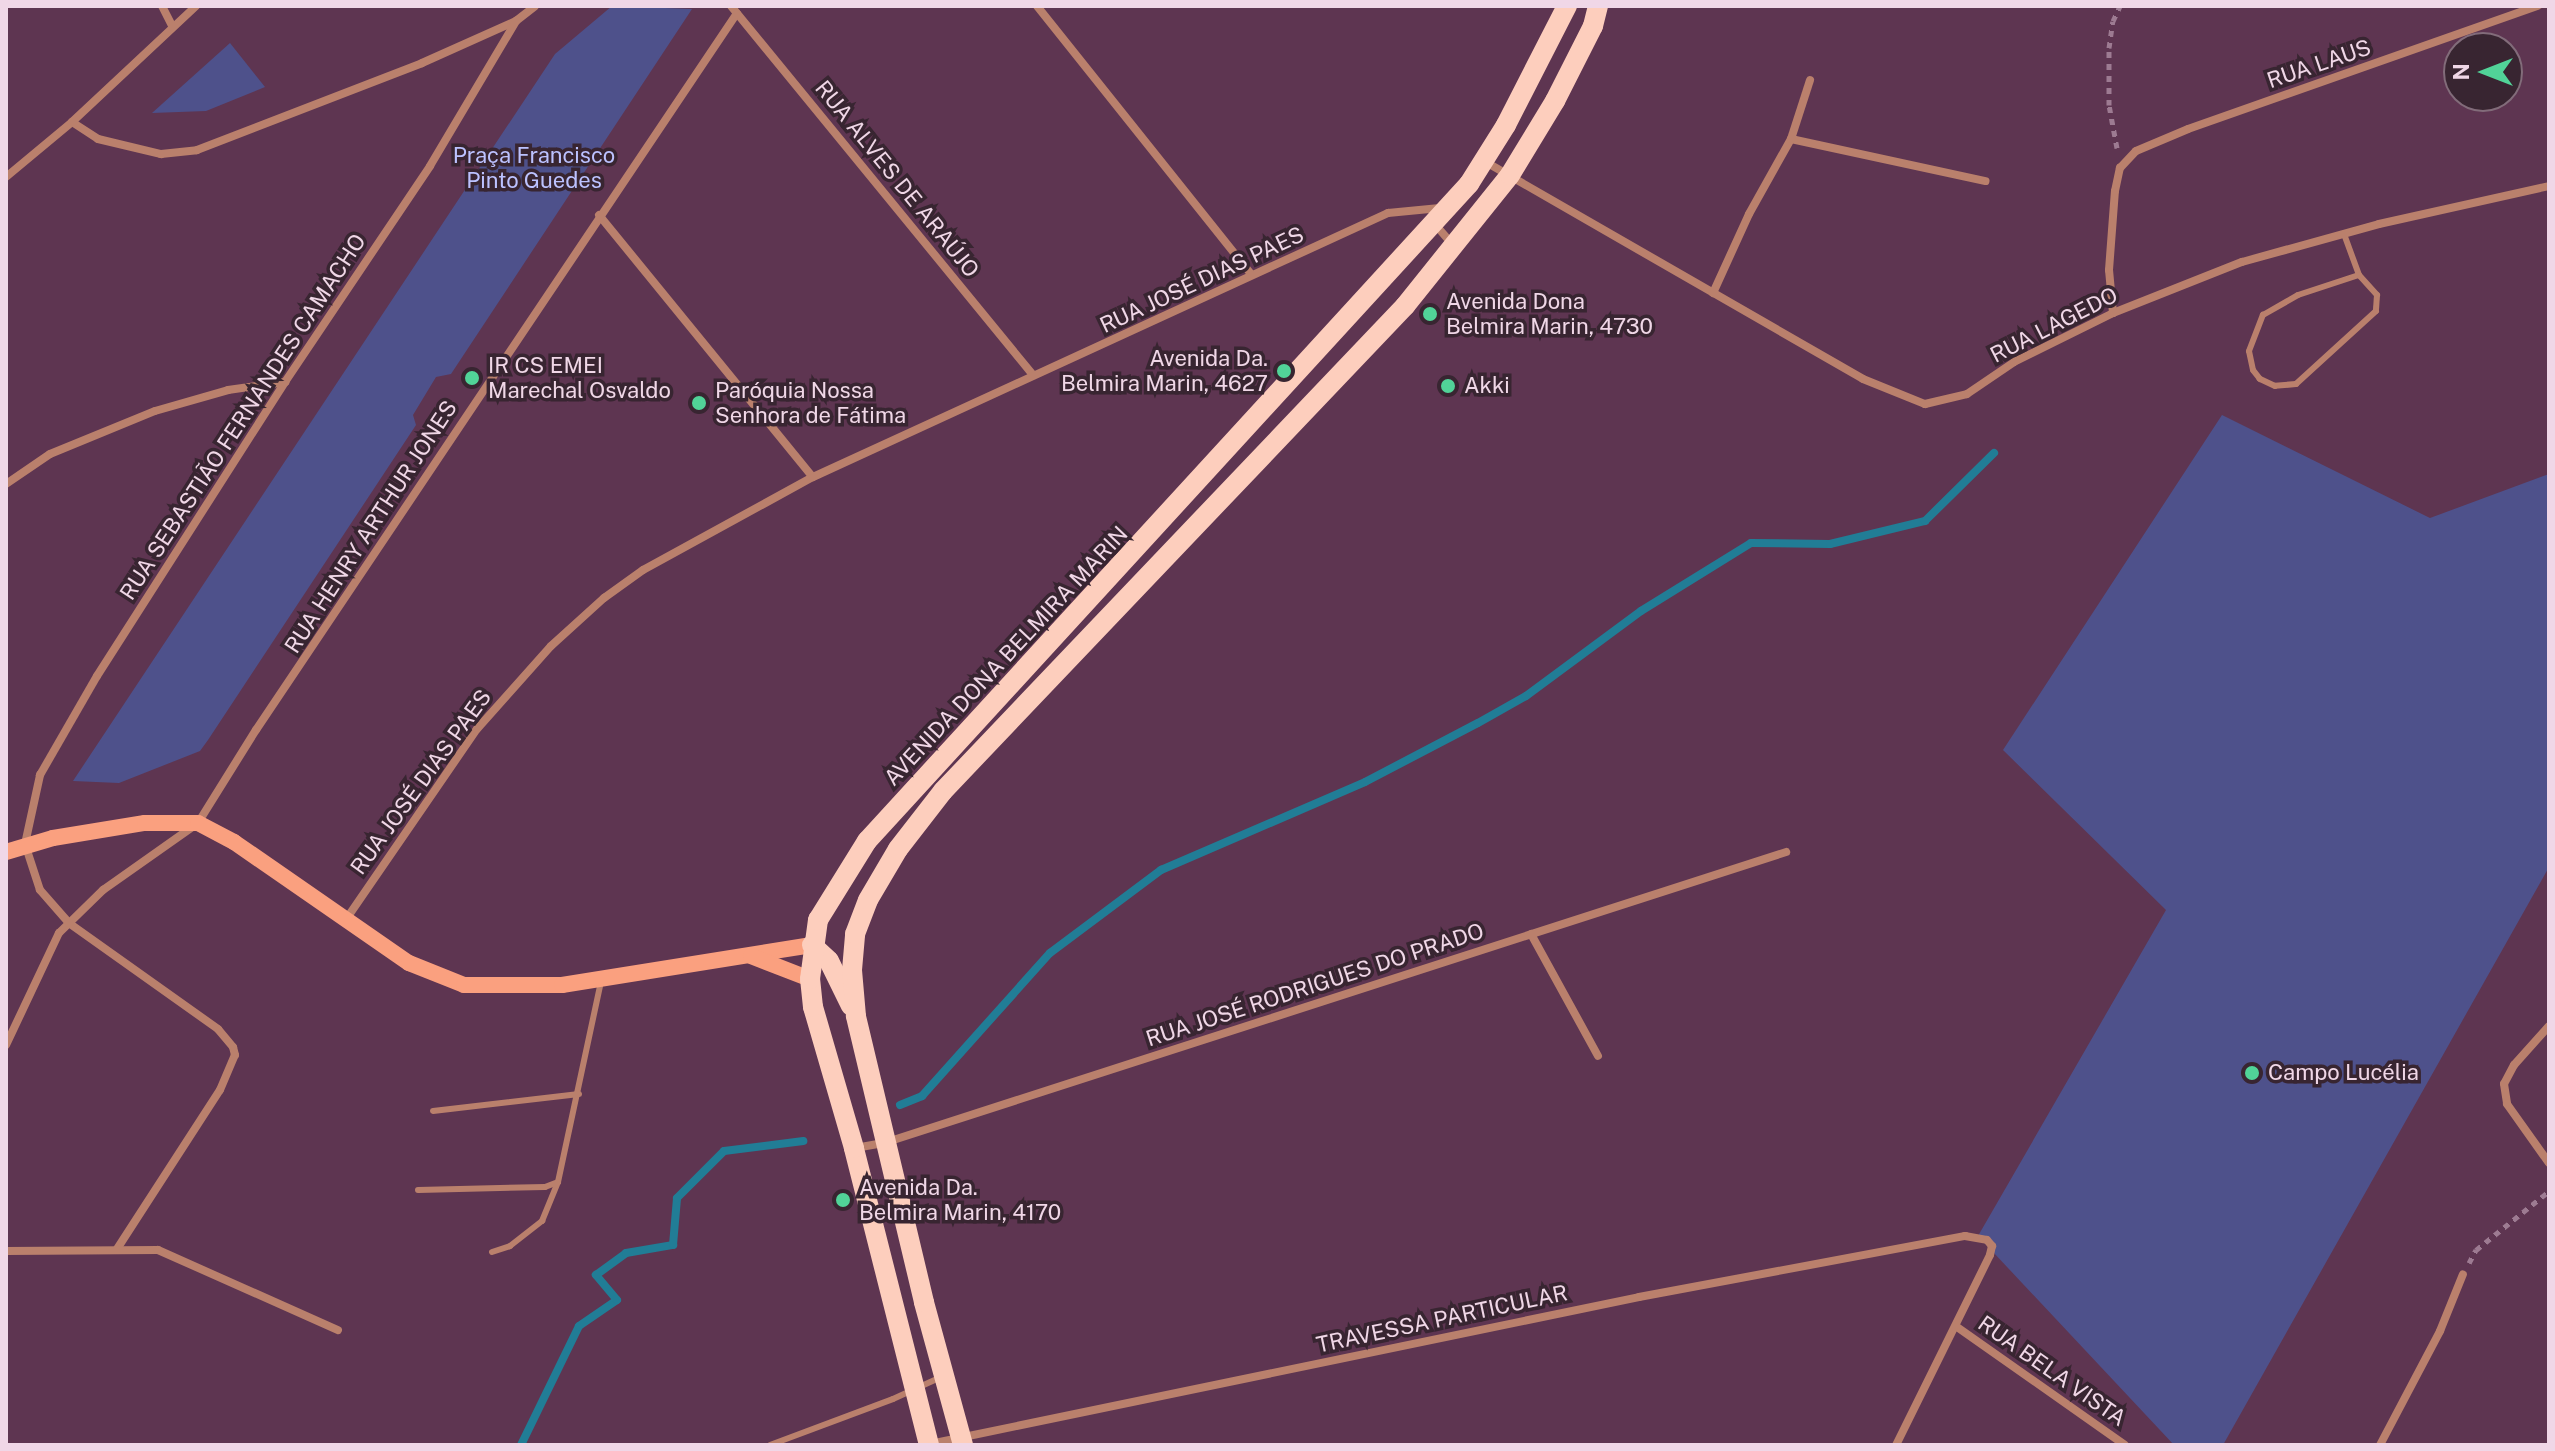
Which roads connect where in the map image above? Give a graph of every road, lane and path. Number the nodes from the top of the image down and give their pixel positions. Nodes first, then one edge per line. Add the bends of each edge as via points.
1 (162, 6) edge
2 (196, 6) edge
3 (535, 6) edge
4 (1037, 6) edge
5 (1567, 6) edge
6 (1598, 6) edge
7 (2120, 6) edge
8 (2538, 6) edge
9 (734, 9) edge
10 (516, 21) junction
11 (172, 26) junction
12 (1810, 80) dead end
13 (72, 122) junction
14 (1791, 139) junction
15 (1484, 161) junction
16 (2120, 168) junction
17 (1510, 175) junction
18 (6, 177) edge
19 (1986, 181) dead end
20 (2549, 186) edge
21 (1415, 211) junction
22 (599, 215) junction
23 (1442, 215) junction
24 (2344, 234) junction
25 (1452, 244) junction
26 (1252, 275) junction
27 (2359, 275) junction
28 (1713, 293) junction
29 (2113, 313) junction
30 (1033, 375) junction
31 (285, 382) junction
32 (813, 477) junction
33 (6, 484) edge
34 (198, 823) junction
35 (25, 844) junction
36 (6, 852) edge
37 (1786, 852) dead end
38 (347, 918) junction
39 (69, 923) junction
40 (1531, 934) junction
41 (812, 945) junction
42 (750, 955) junction
43 (602, 979) junction
44 (810, 979) junction
45 (856, 1016) junction
46 (2549, 1026) edge
47 (6, 1045) edge
48 (1598, 1056) dead end
49 (579, 1094) junction
50 (433, 1111) dead end
51 (884, 1143) junction
52 (854, 1148) junction
53 (2549, 1163) edge
54 (558, 1182) junction
55 (418, 1190) dead end
56 (2549, 1191) edge
57 (117, 1249) junction
58 (6, 1251) edge
59 (492, 1252) dead end
60 (2463, 1274) joint
61 (1957, 1327) junction
62 (338, 1330) dead end
63 (944, 1376) junction
64 (915, 1390) junction
65 (962, 1441) edge
66 (770, 1445) edge
67 (929, 1445) edge
68 (1896, 1445) edge
69 (2125, 1445) edge
70 (2380, 1445) edge

1 - 11 street
2 - 11 street
3 - 10 street
4 - 26 street
5 - 15 main road, AVENIDA DONA BELMIRA MARIN
6 - 17 main road, AVENIDA DONA BELMIRA MARIN via 1555,101
7 - 16 path via 2109,48 2109,105
8 - 16 street, RUA LAUS via 2152,142
9 - 22 street, RUA HENRY ARTHUR JONES
9 - 30 street, RUA ALVES DE ARAÚJO
10 - 13 street via 197,150 161,154 98,139
10 - 31 street, RUA SEBASTIÃO FERNANDES CAMACHO via 430,166
11 - 13 street
12 - 14 street
13 - 18 street
14 - 19 street
14 - 28 street
15 - 17 street, RUA LAGEDO
15 - 23 main road, AVENIDA DONA BELMIRA MARIN
16 - 29 street via 2109,248
17 - 25 main road, AVENIDA DONA BELMIRA MARIN
17 - 28 street, RUA LAGEDO
20 - 24 street, RUA LAGEDO
21 - 23 street
21 - 23 street, RUA JOSÉ DIAS PAES
21 - 26 street, RUA JOSÉ DIAS PAES via 1388,213
22 - 32 street
22 - 34 street, RUA HENRY ARTHUR JONES
23 - 25 street
23 - 41 main road, AVENIDA DONA BELMIRA MARIN via 867,841 818,920
24 - 27 lane
24 - 29 street, RUA LAGEDO via 2242,262
25 - 45 main road, AVENIDA DONA BELMIRA MARIN via 1405,306 943,791 898,849 855,934
26 - 30 street, RUA JOSÉ DIAS PAES
27 - 27 lane via 2377,295 2376,311 2296,384 2275,386 2260,379 2249,351 2263,315 2298,295
28 - 29 street, RUA LAGEDO via 1863,379 1925,404 1967,394 2014,362
30 - 32 street, RUA JOSÉ DIAS PAES
31 - 33 street via 205,395 155,411 50,454
31 - 35 street, RUA SEBASTIÃO FERNANDES CAMACHO via 97,676 40,775
32 - 38 street, RUA JOSÉ DIAS PAES via 643,570 551,646 477,729
34 - 35 main road via 145,823
34 - 38 main road
34 - 39 street via 103,890
35 - 36 main road
35 - 39 street via 40,890
37 - 40 street, RUA JOSÉ RODRIGUES DO PRADO
38 - 43 main road via 409,963 464,985 520,987
39 - 47 street via 48,951
39 - 57 street via 218,1029 235,1055 220,1090
40 - 48 street
40 - 51 street, RUA JOSÉ RODRIGUES DO PRADO
41 - 42 main road
41 - 44 main road, AVENIDA DONA BELMIRA MARIN
41 - 45 main road via 829,961
42 - 43 main road
42 - 44 main road
43 - 49 lane
44 - 52 main road, AVENIDA DONA BELMIRA MARIN via 813,1007
45 - 51 main road, AVENIDA DONA BELMIRA MARIN
46 - 53 street via 2504,1084 2507,1104
49 - 50 lane
49 - 54 lane
51 - 52 street, RUA JOSÉ RODRIGUES DO PRADO
51 - 63 main road, AVENIDA DONA BELMIRA MARIN
52 - 64 main road, AVENIDA DONA BELMIRA MARIN
54 - 55 lane via 545,1187
54 - 59 lane via 542,1221 510,1246
56 - 60 path via 2476,1250
57 - 58 street
57 - 62 street via 158,1250 181,1258
60 - 70 street via 2440,1331
61 - 65 street, TRAVESSA PARTICULAR via 1992,1246 1978,1236 1639,1297
61 - 68 street
61 - 69 street, RUA BELA VISTA
63 - 64 lane
63 - 65 main road, AVENIDA DONA BELMIRA MARIN
64 - 66 lane
64 - 67 main road, AVENIDA DONA BELMIRA MARIN
65 - 67 street, TRAVESSA PARTICULAR

